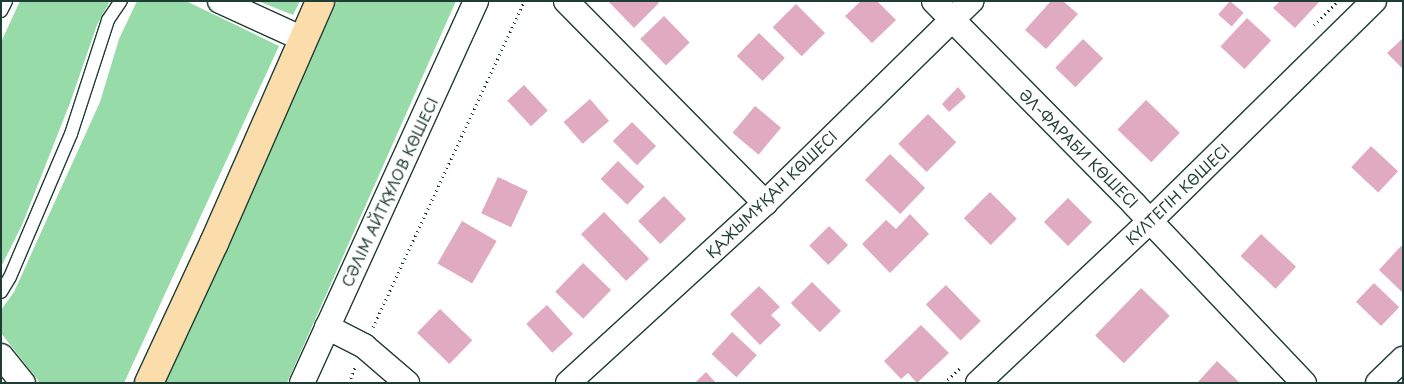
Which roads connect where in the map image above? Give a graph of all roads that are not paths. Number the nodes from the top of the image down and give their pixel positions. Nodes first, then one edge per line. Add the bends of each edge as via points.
1 (6, 1) edge
2 (121, 1) edge
3 (220, 1) edge
4 (320, 1) edge
5 (476, 1) edge
6 (566, 1) edge
7 (934, 1) edge
8 (970, 1) edge
9 (1374, 1) edge
10 (1, 11) edge
11 (952, 20) junction
12 (304, 39) junction
13 (765, 203) junction
14 (1150, 222) junction
15 (1, 292) edge
16 (327, 326) junction
17 (1, 356) edge
18 (1403, 359) edge
19 (23, 383) edge
20 (149, 383) edge
21 (302, 383) edge
22 (407, 383) edge
23 (568, 383) edge
24 (978, 383) edge
25 (1304, 383) edge
26 (1378, 383) edge

1 - 10 lane
2 - 15 lane via 108,20 71,134
3 - 12 street
4 - 12 highway
5 - 16 street, СӘЛІМ АЙТҚҰЛОВ КӨШЕСІ
6 - 13 street
7 - 11 street, ӘЛ-ФАРАБИ КӨШЕСІ
8 - 11 street, ҚАЖЫМҰҚАН КӨШЕСІ
9 - 14 street, КҮЛТЕГІН КӨШЕСІ
11 - 13 street, ҚАЖЫМҰҚАН КӨШЕСІ
11 - 14 street, ӘЛ-ФАРАБИ КӨШЕСІ
12 - 20 highway
13 - 23 street, ҚАЖЫМҰҚАН КӨШЕСІ
14 - 24 street, КҮЛТЕГІН КӨШЕСІ
14 - 25 street, ӘЛ-ФАРАБИ КӨШЕСІ
16 - 21 street, СӘЛІМ АЙТҚҰЛОВ КӨШЕСІ
16 - 22 street via 364,346
17 - 19 street
18 - 26 street

